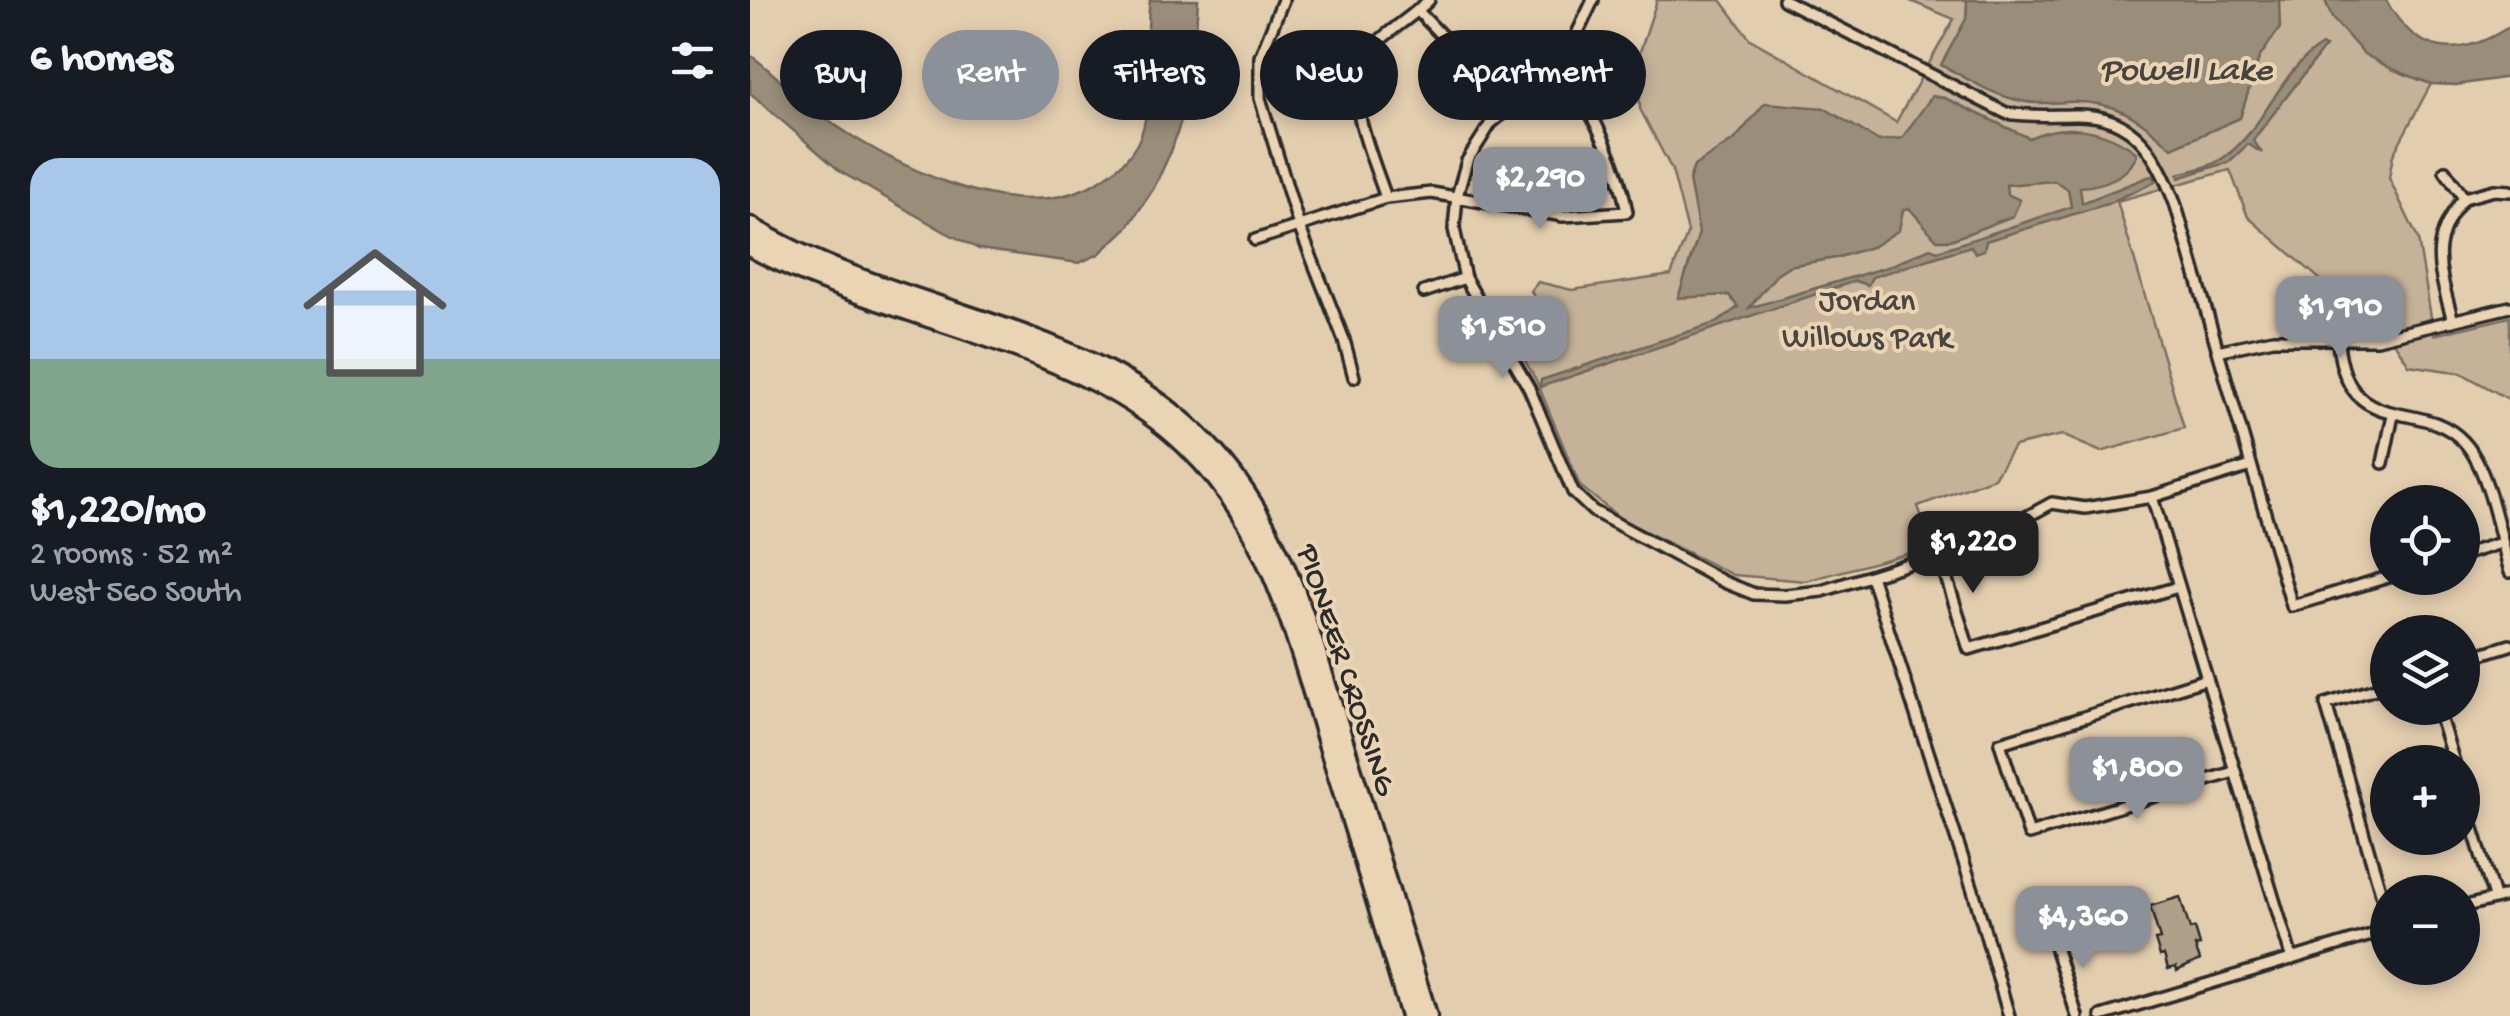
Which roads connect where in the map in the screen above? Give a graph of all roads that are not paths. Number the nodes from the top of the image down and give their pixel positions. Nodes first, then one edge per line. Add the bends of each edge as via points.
1 (1283, 0) edge
2 (1429, 0) edge
3 (1592, 0) edge
4 (1784, 0) edge
5 (1418, 11) junction
6 (1436, 30) edge
7 (1578, 30) edge
8 (1494, 120) edge
9 (1595, 120) edge
10 (2445, 172) dead end
11 (2510, 191) edge
12 (1457, 196) junction
13 (1386, 198) junction
14 (2464, 198) junction
15 (1298, 226) junction
16 (750, 228) edge
17 (1254, 240) dead end
18 (750, 246) edge
19 (1465, 278) junction
20 (1424, 292) dead end
21 (2510, 307) edge
22 (2453, 321) junction
23 (2338, 342) junction
24 (2217, 351) junction
25 (1354, 378) dead end
26 (2393, 415) junction
27 (2383, 464) dead end
28 (2251, 466) junction
29 (2152, 496) junction
30 (2502, 543) junction
31 (2480, 550) edge
32 (1940, 555) junction
33 (2510, 572) edge
34 (1871, 576) junction
35 (2370, 582) edge
36 (2178, 587) junction
37 (2510, 645) edge
38 (2480, 654) edge
39 (2206, 679) junction
40 (2370, 690) edge
41 (2234, 772) junction
42 (2480, 851) edge
43 (2376, 875) edge
44 (2510, 895) edge
45 (2494, 897) junction
46 (2480, 901) edge
47 (2370, 936) edge
48 (2052, 937) dead end
49 (2292, 960) junction
50 (1411, 1016) edge
51 (1427, 1016) edge
52 (2009, 1016) edge
53 (2076, 1016) edge
54 (2102, 1016) edge

1 - 15 street via 1260,57 1260,98
2 - 5 street
3 - 7 street
4 - 24 street via 2006,113 2104,118 2134,134 2160,162
5 - 6 street
5 - 13 street via 1358,68 1355,92
8 - 12 street via 1467,161
9 - 12 street via 1627,212 1563,216
10 - 14 street
11 - 14 street
12 - 13 street
12 - 19 street via 1454,228
13 - 15 street
14 - 22 street via 2440,235 2438,266
15 - 17 street
15 - 25 street
16 - 51 highway, PIONEER CROSSING via 813,261 1098,366 1177,417 1223,463 1287,564
18 - 50 highway, PIONEER CROSSING via 808,274 1090,378 1147,412 1213,472 1274,570
19 - 20 street
19 - 34 street via 1529,388 1573,492 1592,512 1754,594 1822,591
21 - 22 street
22 - 23 street
23 - 24 street via 2274,338
23 - 26 street via 2340,364 2356,392
24 - 28 street
26 - 27 street
26 - 30 street via 2440,424 2463,440 2476,458
28 - 29 street
28 - 35 street via 2292,606
29 - 32 street via 2085,508 2052,503
29 - 36 street
30 - 31 street
30 - 33 street
32 - 34 street
32 - 36 street via 1969,649
34 - 52 street
36 - 39 street
37 - 38 street
39 - 41 street
39 - 41 street via 2000,743 2029,834
40 - 43 street via 2326,704
41 - 49 street
42 - 45 street
44 - 45 street
45 - 46 street
47 - 49 street
48 - 53 street
49 - 54 street

